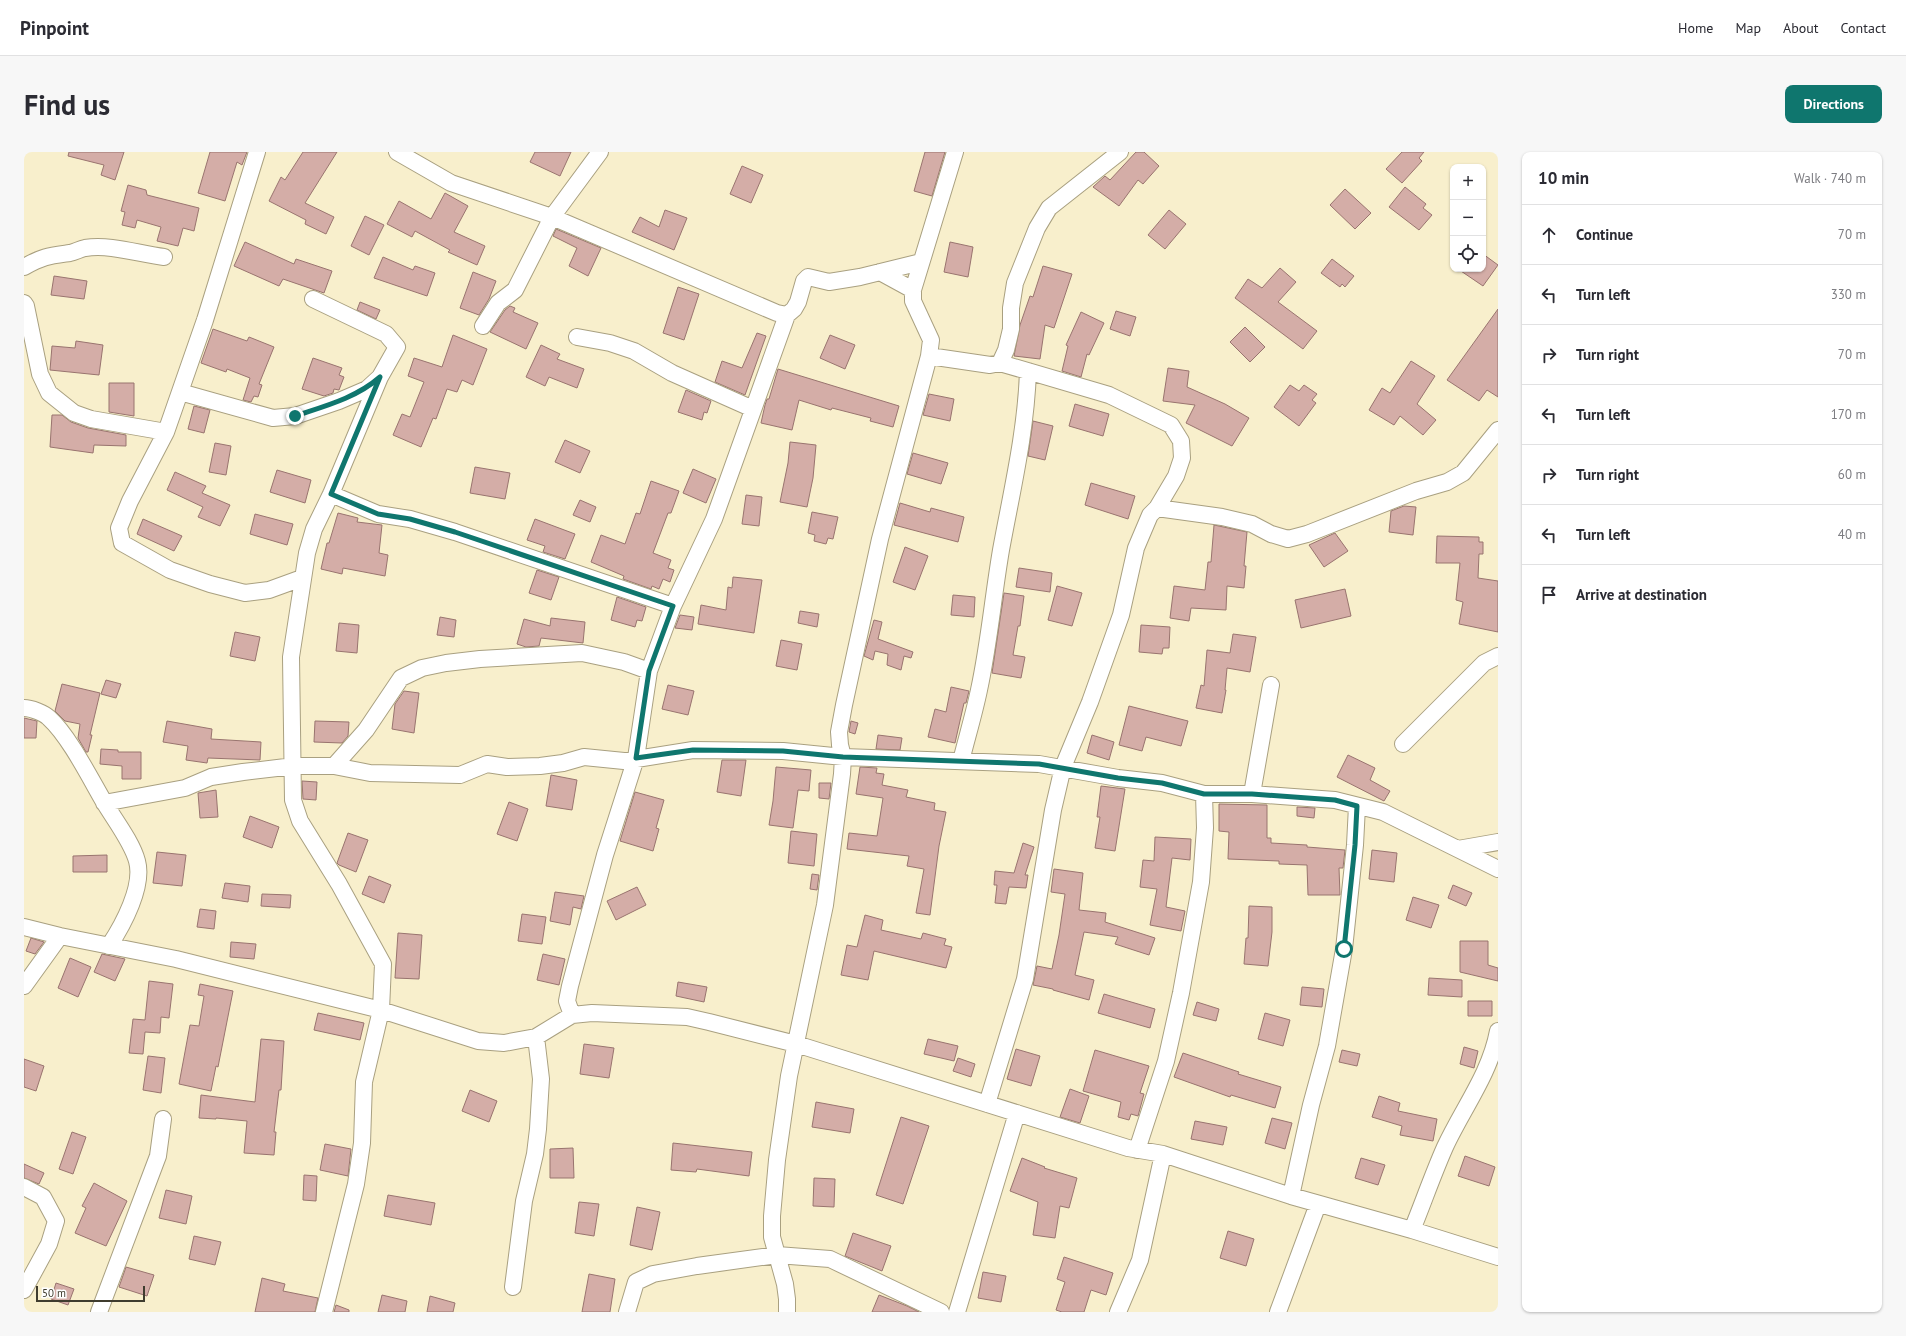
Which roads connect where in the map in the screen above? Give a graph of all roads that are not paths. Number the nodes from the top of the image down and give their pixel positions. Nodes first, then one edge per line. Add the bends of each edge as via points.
1 (257, 152) edge
2 (397, 152) edge
3 (600, 152) edge
4 (955, 152) edge
5 (1120, 152) edge
6 (552, 217) junction
7 (164, 257) dead end
8 (921, 262) junction
9 (24, 267) edge
10 (880, 272) junction
11 (913, 290) junction
12 (313, 299) dead end
13 (24, 303) edge
14 (787, 315) junction
15 (483, 326) dead end
16 (577, 337) dead end
17 (929, 356) junction
18 (1000, 363) junction
19 (1028, 371) junction
20 (380, 377) junction
21 (180, 392) junction
22 (753, 409) junction
23 (1498, 430) edge
24 (166, 432) junction
25 (331, 494) junction
26 (1157, 508) junction
27 (302, 578) junction
28 (673, 606) junction
29 (1498, 656) edge
30 (649, 671) junction
31 (1271, 685) dead end
32 (24, 708) edge
33 (1403, 744) dead end
34 (843, 757) junction
35 (636, 758) junction
36 (961, 761) junction
37 (294, 766) junction
38 (334, 766) junction
39 (1063, 767) junction
40 (1204, 794) junction
41 (1252, 794) junction
42 (104, 803) junction
43 (1357, 806) junction
44 (1498, 842) edge
45 (1458, 849) junction
46 (1498, 869) edge
47 (24, 927) edge
48 (60, 936) junction
49 (109, 946) junction
50 (24, 986) edge
51 (381, 1010) junction
52 (572, 1016) junction
53 (1498, 1031) edge
54 (536, 1037) junction
55 (796, 1044) junction
56 (988, 1104) junction
57 (1017, 1112) junction
58 (163, 1119) dead end
59 (1138, 1150) junction
60 (1163, 1154) junction
61 (24, 1188) edge
62 (1291, 1196) junction
63 (1318, 1204) junction
64 (1412, 1230) junction
65 (777, 1255) junction
66 (1498, 1257) edge
67 (513, 1287) dead end
68 (24, 1290) edge
69 (100, 1312) edge
70 (324, 1312) edge
71 (627, 1312) edge
72 (787, 1312) edge
73 (941, 1312) edge
74 (957, 1312) edge
75 (1118, 1312) edge
76 (1278, 1312) edge

1 - 21 street
2 - 6 street via 451,183
3 - 6 street
4 - 8 street
5 - 18 street via 1049,208 1037,228 1015,283 1010,308 1011,330
6 - 14 street via 777,313
6 - 15 street via 515,290 498,303
7 - 9 street via 114,248 84,248 72,253 42,257
8 - 10 street
8 - 11 street via 922,266
10 - 11 street
10 - 14 street via 829,282 808,277 804,281 798,302
11 - 17 street via 913,301 931,340
12 - 20 street via 386,334 397,347
13 - 24 street via 40,374 49,393 74,413 91,419
14 - 22 street
16 - 22 street via 610,343 634,351 672,372
17 - 18 street via 990,365
17 - 34 street via 880,539 844,705 839,732
18 - 19 street
19 - 26 street via 1109,395 1171,425 1181,441 1182,458 1176,476
19 - 36 street via 1020,452 1001,550 979,692
20 - 21 street via 366,389 339,401 295,416 273,418
20 - 25 street
21 - 24 street
22 - 28 street via 714,519
23 - 26 street via 1463,473 1446,482 1288,539 1252,524
24 - 27 street via 130,501 120,528 122,543 170,570 245,593 269,590
25 - 27 street via 314,529
25 - 28 street via 378,514 410,519 455,532
26 - 39 street via 1150,515 1136,548 1121,615 1090,702
27 - 37 street via 291,657
28 - 30 street
29 - 33 street via 1484,663
30 - 35 street
30 - 38 street via 624,662 582,653 480,659 422,668 401,678 366,730
31 - 41 street
32 - 42 street via 48,717 61,732
34 - 35 street via 783,751 693,750
34 - 36 street
34 - 55 street via 824,905
35 - 38 street via 624,761 584,757 540,766 507,767 487,764 460,775 370,772
35 - 52 street via 605,855 570,986 567,1002
36 - 39 street
37 - 38 street
37 - 42 street via 212,777 185,788
37 - 51 street via 293,800 300,821 339,884 383,964
39 - 40 street via 1118,778 1162,783
39 - 56 street via 1053,810 1025,979
40 - 41 street
40 - 59 street via 1205,828 1201,882 1181,993 1166,1061
41 - 43 street via 1335,800
42 - 49 street via 117,821 137,861 137,885 133,898 121,927
43 - 45 street via 1383,812
43 - 62 street via 1344,941 1329,1038
44 - 45 street
45 - 46 street
47 - 48 street
48 - 49 street
48 - 50 street
49 - 51 street via 176,959
51 - 54 street via 478,1041 504,1043
51 - 70 street via 364,1082 362,1143 356,1184
52 - 54 street
52 - 55 street via 592,1013 687,1017
53 - 64 street via 1483,1076 1445,1147
54 - 67 street via 541,1079 538,1129 524,1201
55 - 56 street
55 - 65 street via 782,1110 776,1160 772,1238
56 - 57 street
57 - 59 street
57 - 74 street
58 - 69 street via 158,1156
59 - 60 street
60 - 62 street
60 - 75 street via 1140,1260
61 - 68 street via 43,1197 56,1220 49,1244
62 - 63 street
63 - 64 street
63 - 76 street
64 - 66 street
65 - 71 street via 653,1274 636,1282
65 - 72 street via 785,1284
65 - 73 street via 830,1258

